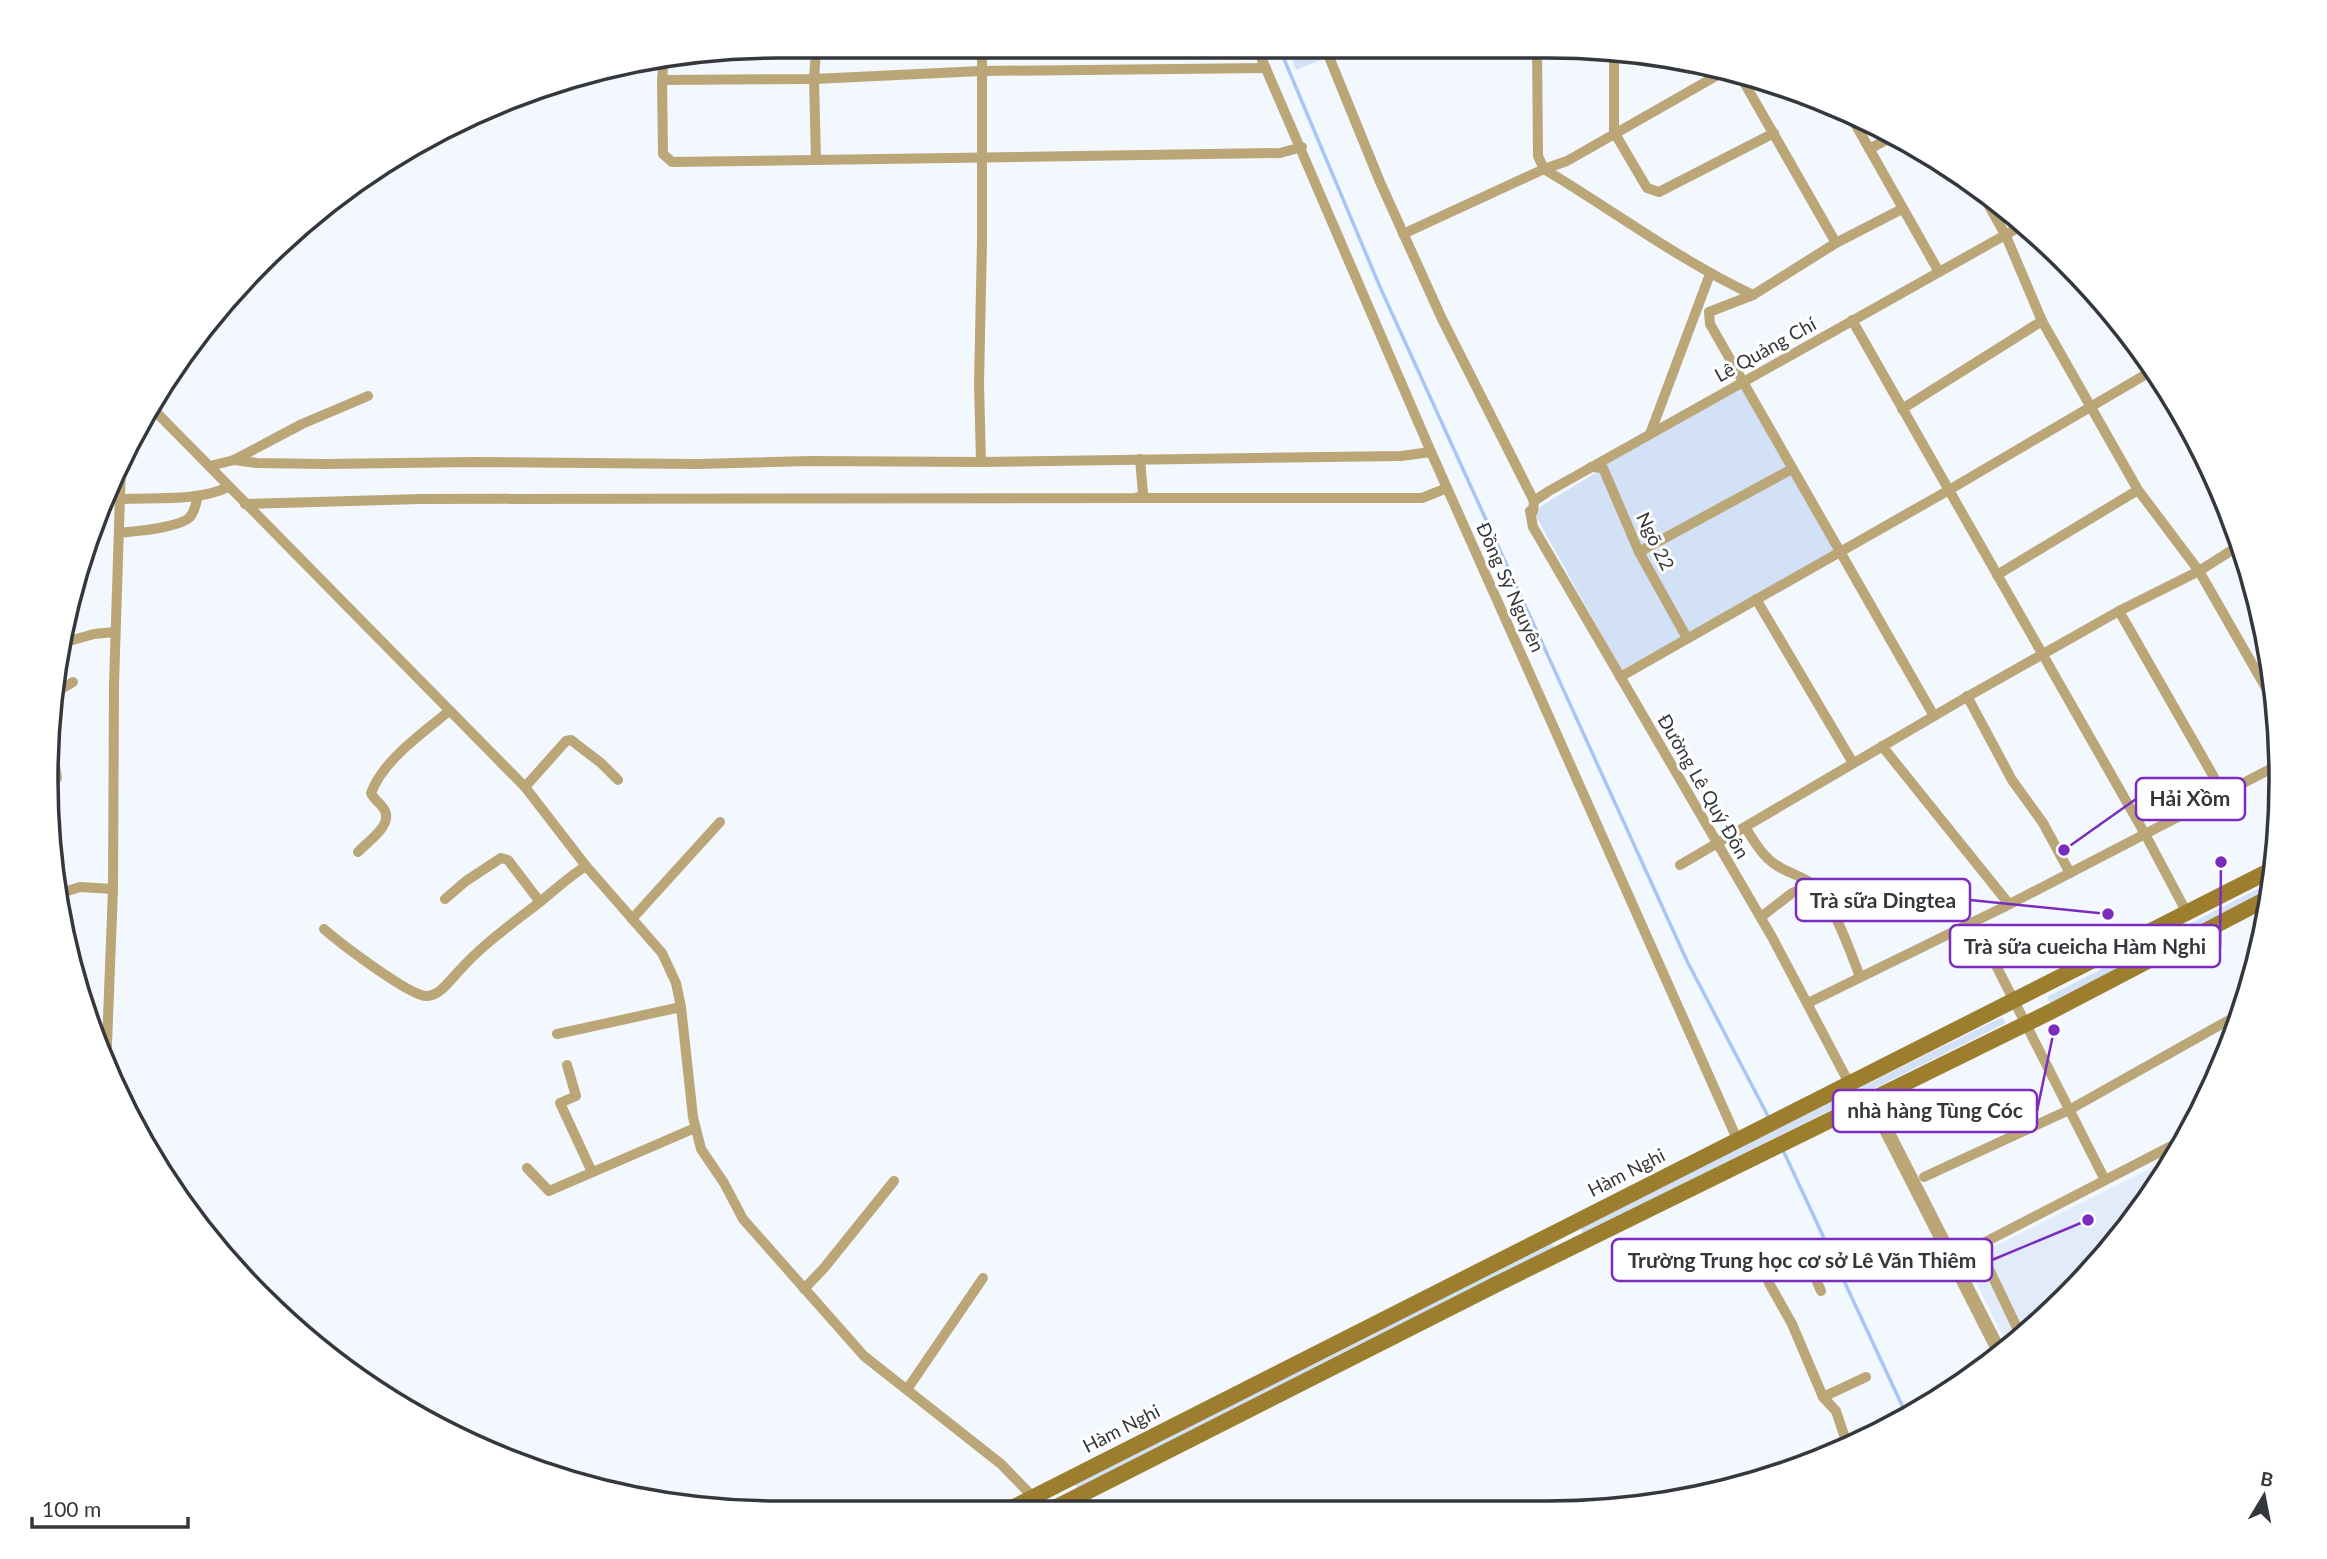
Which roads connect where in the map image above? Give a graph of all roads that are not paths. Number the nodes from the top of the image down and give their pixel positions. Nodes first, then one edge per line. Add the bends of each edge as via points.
1 (816, 58) edge
2 (982, 58) edge
3 (1262, 58) edge
4 (1329, 58) edge
5 (1537, 58) edge
6 (1614, 61) edge
7 (663, 68) edge
8 (1266, 68) junction
9 (981, 71) junction
10 (1713, 77) edge
11 (814, 79) junction
12 (662, 80) junction
13 (1746, 86) edge
14 (1858, 128) edge
15 (1614, 132) junction
16 (1774, 133) junction
17 (1884, 141) edge
18 (1302, 147) junction
19 (1870, 149) junction
20 (981, 158) junction
21 (816, 160) junction
22 (1544, 169) junction
23 (1902, 209) junction
24 (1992, 211) edge
25 (2015, 230) edge
26 (1403, 234) junction
27 (2006, 236) junction
28 (1836, 243) junction
29 (1939, 272) junction
30 (1710, 274) junction
31 (1754, 295) junction
32 (1852, 320) junction
33 (2042, 321) junction
34 (2145, 375) edge
35 (1742, 381) junction
36 (368, 396) dead end
37 (2090, 406) junction
38 (1902, 409) junction
39 (157, 413) edge
40 (1650, 434) junction
41 (1432, 452) junction
42 (1140, 459) junction
43 (234, 460) junction
44 (981, 462) junction
45 (210, 466) junction
46 (1591, 467) junction
47 (1792, 469) junction
48 (228, 487) junction
49 (120, 488) edge
50 (1447, 488) junction
51 (1948, 490) junction
52 (2138, 490) junction
53 (198, 496) junction
54 (1135, 498) junction
55 (119, 499) junction
56 (245, 504) junction
57 (1534, 506) junction
58 (119, 533) junction
59 (2232, 550) edge
60 (1639, 551) junction
61 (1839, 551) junction
62 (2199, 571) junction
63 (1997, 575) junction
64 (1756, 599) junction
65 (2119, 611) junction
66 (116, 632) junction
67 (1687, 638) junction
68 (72, 640) edge
69 (2042, 654) junction
70 (1620, 677) junction
71 (73, 682) dead end
72 (2262, 682) edge
73 (64, 688) edge
74 (1967, 696) junction
75 (449, 711) junction
76 (1934, 716) junction
77 (1882, 746) junction
78 (1853, 763) junction
79 (2269, 770) edge
80 (618, 780) dead end
81 (525, 788) junction
82 (2223, 793) junction
83 (720, 822) dead end
84 (1745, 827) junction
85 (2145, 834) junction
86 (1717, 844) junction
87 (358, 852) dead end
88 (1680, 865) dead end
89 (586, 866) junction
90 (2070, 873) junction
91 (2263, 874) edge
92 (1813, 884) junction
93 (113, 889) junction
94 (67, 891) edge
95 (445, 899) dead end
96 (540, 902) junction
97 (2258, 903) edge
98 (2010, 904) junction
99 (2187, 913) junction
100 (1760, 917) junction
101 (632, 919) junction
102 (1974, 922) junction
103 (324, 929) dead end
104 (1860, 977) junction
105 (2013, 1000) junction
106 (1808, 1003) junction
107 (681, 1007) junction
108 (2227, 1021) edge
109 (2026, 1024) junction
110 (557, 1034) dead end
111 (107, 1040) edge
112 (567, 1065) dead end
113 (1849, 1083) junction
114 (1871, 1100) junction
115 (2070, 1110) junction
116 (695, 1128) junction
117 (1737, 1139) junction
118 (2168, 1148) edge
119 (527, 1168) dead end
120 (593, 1172) junction
121 (1924, 1177) dead end
122 (2105, 1180) junction
123 (894, 1181) dead end
124 (983, 1278) dead end
125 (804, 1289) junction
126 (1821, 1291) dead end
127 (2016, 1328) edge
128 (1996, 1345) edge
129 (1866, 1377) dead end
130 (908, 1388) junction
131 (1823, 1397) junction
132 (1845, 1437) edge
133 (1033, 1497) junction
134 (1025, 1501) edge
135 (1036, 1501) edge
136 (1067, 1501) edge

1 - 11 street
2 - 9 street
3 - 8 street, Đồng Sỹ Nguyên
4 - 26 street, Đường Lê Quý Đôn
5 - 22 street via 1538,156
6 - 15 street
7 - 12 street
8 - 9 street
8 - 18 street, Đồng Sỹ Nguyên
9 - 11 street
9 - 20 street
10 - 15 street
11 - 12 street
11 - 21 street
12 - 21 street via 663,154 672,162
13 - 16 street
14 - 19 street
15 - 16 street via 1647,187 1659,192
15 - 22 street via 1567,161
16 - 28 street
17 - 19 street
18 - 20 street via 1280,153
18 - 41 street, Đồng Sỹ Nguyên
19 - 23 street
20 - 21 street
20 - 44 street
22 - 26 street
22 - 30 street
23 - 28 street
23 - 29 street
24 - 27 street
25 - 27 street, Lê Quảng Chí
26 - 57 street, Đường Lê Quý Đôn
27 - 29 street, Lê Quảng Chí
27 - 33 street
28 - 31 street
29 - 32 street, Lê Quảng Chí
30 - 31 street
30 - 40 street
31 - 35 street via 1709,312 1707,317
32 - 35 street, Lê Quảng Chí
32 - 38 street
33 - 37 street
33 - 38 street
34 - 37 street
35 - 40 street, Lê Quảng Chí
35 - 47 street
36 - 43 street
37 - 51 street
37 - 52 street
38 - 51 street
39 - 45 street
40 - 46 street, Lê Quảng Chí
41 - 42 street via 1401,457
41 - 50 street, Đồng Sỹ Nguyên
42 - 44 street
42 - 54 street via 1142,496
43 - 44 street via 324,464
43 - 45 street
45 - 48 street
46 - 57 street, Lê Quảng Chí
46 - 60 street, Ngõ 22 via 1603,468
47 - 60 street
47 - 61 street
48 - 53 street
48 - 56 street
49 - 55 street
50 - 54 street via 1422,498
50 - 117 street, Đồng Sỹ Nguyên
51 - 61 street
51 - 63 street
52 - 62 street
52 - 63 street
53 - 55 street
53 - 58 street via 188,520
54 - 56 street via 420,499
55 - 58 street
56 - 75 street
57 - 70 street, Đường Lê Quý Đôn via 1530,511 1533,527
58 - 66 street
59 - 62 street
60 - 67 street, Ngõ 22
61 - 64 street
61 - 76 street
62 - 65 street
62 - 72 street
63 - 69 street
64 - 67 street
64 - 78 street
65 - 69 street
65 - 82 street
66 - 68 street
66 - 93 street
67 - 70 street
69 - 74 street
69 - 85 street
70 - 86 street, Đường Lê Quý Đôn
71 - 73 street
74 - 76 street
74 - 90 street
75 - 81 street
75 - 87 street via 376,781 370,793 387,820
76 - 77 street
77 - 78 street
77 - 98 street
78 - 84 street
79 - 82 street
80 - 81 street via 571,740
81 - 89 street
82 - 85 street
83 - 101 street
84 - 86 street
84 - 92 street via 1766,858
85 - 90 street
85 - 99 street
86 - 88 street
86 - 100 street, Đường Lê Quý Đôn
89 - 96 street
89 - 101 street
90 - 98 street
91 - 99 main road, Hàm Nghi
92 - 100 street
92 - 104 street via 1823,896
93 - 94 street via 80,887
93 - 111 street
95 - 96 street via 501,858 509,860
96 - 103 street via 480,949 438,991 425,996 374,967
97 - 109 main road
98 - 102 street
99 - 105 main road, Hàm Nghi
100 - 106 street, Đường Lê Quý Đôn
101 - 107 street via 662,953
102 - 104 street
102 - 105 street
104 - 106 street
105 - 109 street
105 - 113 main road, Hàm Nghi
106 - 113 street, Đường Lê Quý Đôn
107 - 110 street
107 - 116 street
108 - 115 street
109 - 114 main road
109 - 115 street
112 - 120 street via 576,1096 560,1103
113 - 117 main road, Hàm Nghi
114 - 128 street
114 - 136 main road
115 - 121 street
115 - 122 street
116 - 120 street
116 - 125 street via 701,1149 743,1219
117 - 133 main road, Hàm Nghi
118 - 122 street
119 - 120 street via 549,1191
122 - 127 street via 1973,1248
123 - 125 street
124 - 130 street
125 - 130 street via 864,1356
126 - 131 street via 1805,1254 1759,1259
129 - 131 street
130 - 133 street via 1001,1464
131 - 132 street via 1836,1411
133 - 134 main road, Hàm Nghi
133 - 135 street

